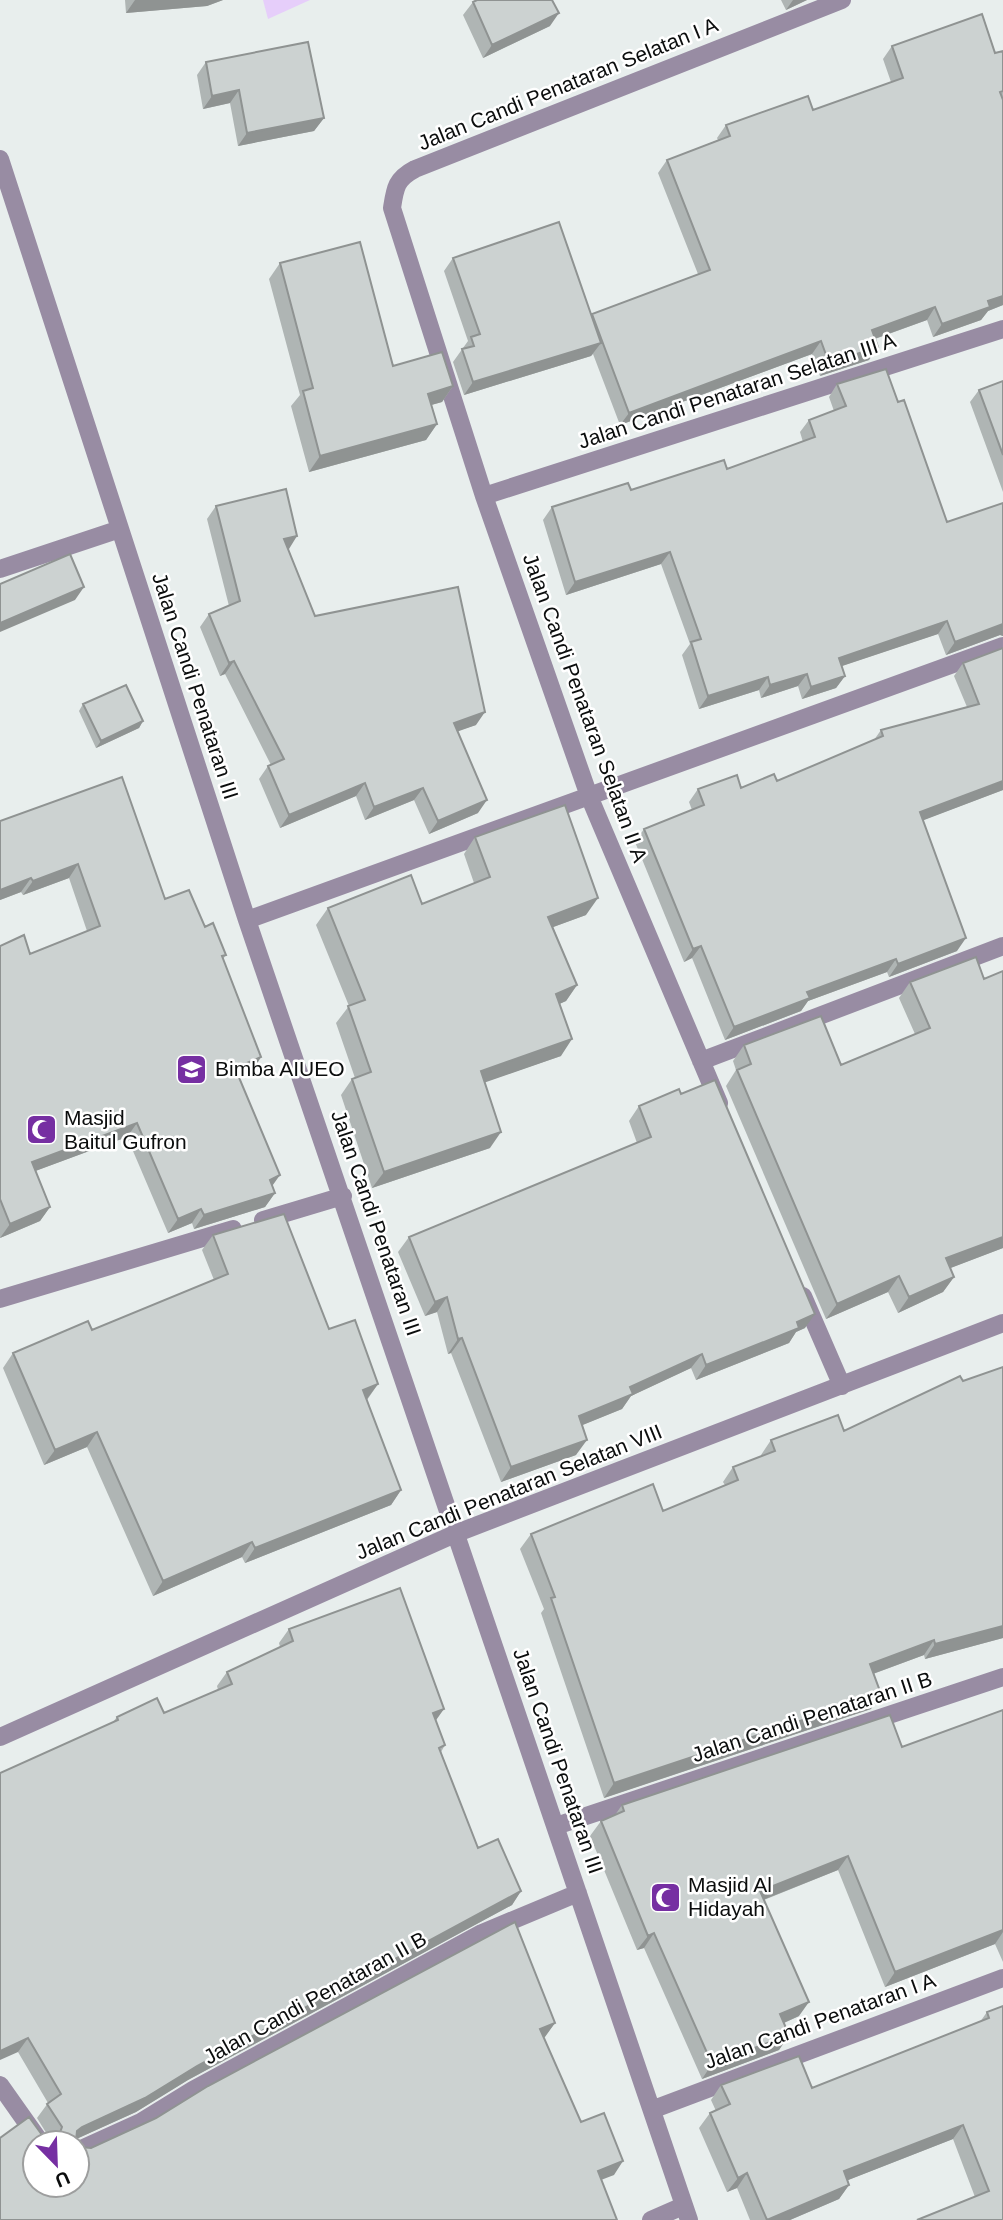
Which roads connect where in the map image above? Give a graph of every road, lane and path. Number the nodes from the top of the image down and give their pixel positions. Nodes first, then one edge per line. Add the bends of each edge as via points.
1 (842, 0) edge
2 (0, 159) edge
3 (395, 187) joint
4 (1003, 329) edge
5 (484, 496) junction
6 (120, 529) junction
7 (0, 569) edge
8 (1003, 646) edge
9 (589, 796) junction
10 (247, 920) junction
11 (1003, 946) edge
12 (701, 1061) junction
13 (728, 1124) edge
14 (344, 1196) junction
15 (793, 1274) edge
16 (0, 1299) edge
17 (1003, 1323) edge
18 (842, 1386) junction
19 (457, 1532) junction
20 (1003, 1677) edge
21 (0, 1737) edge
22 (556, 1826) junction
23 (578, 1892) junction
24 (1003, 1978) edge
25 (0, 2085) edge
26 (654, 2109) junction
27 (31, 2129) edge
28 (91, 2145) edge
29 (686, 2213) edge
30 (651, 2220) edge

1 - 3 street, Jalan Candi Penataran Selatan I A via 415,169
2 - 6 street, Jalan Candi Penataran III
3 - 5 street, Jalan Candi Penataran Selatan II A via 392,208 401,244
4 - 5 street, Jalan Candi Penataran Selatan III A
5 - 9 street, Jalan Candi Penataran Selatan II A
6 - 7 street
6 - 10 street, Jalan Candi Penataran III
8 - 9 street
9 - 10 street
9 - 12 street, Jalan Candi Penataran Selatan II A
10 - 14 street, Jalan Candi Penataran III
11 - 12 street
12 - 13 street, Jalan Candi Penataran Selatan II A
14 - 16 street
14 - 19 street, Jalan Candi Penataran III
15 - 18 street
17 - 18 street, Jalan Candi Penataran Selatan VIII
18 - 19 street, Jalan Candi Penataran Selatan VIII
19 - 21 street, Jalan Candi Penataran Selatan VIII
19 - 22 street, Jalan Candi Penataran III
20 - 22 street, Jalan Candi Penataran II B
22 - 23 street, Jalan Candi Penataran III
23 - 26 street, Jalan Candi Penataran III
23 - 28 street, Jalan Candi Penataran II B via 482,1933 141,2122
24 - 26 street, Jalan Candi Penataran I A
25 - 27 street
26 - 29 street, Jalan Candi Penataran III
29 - 30 street

